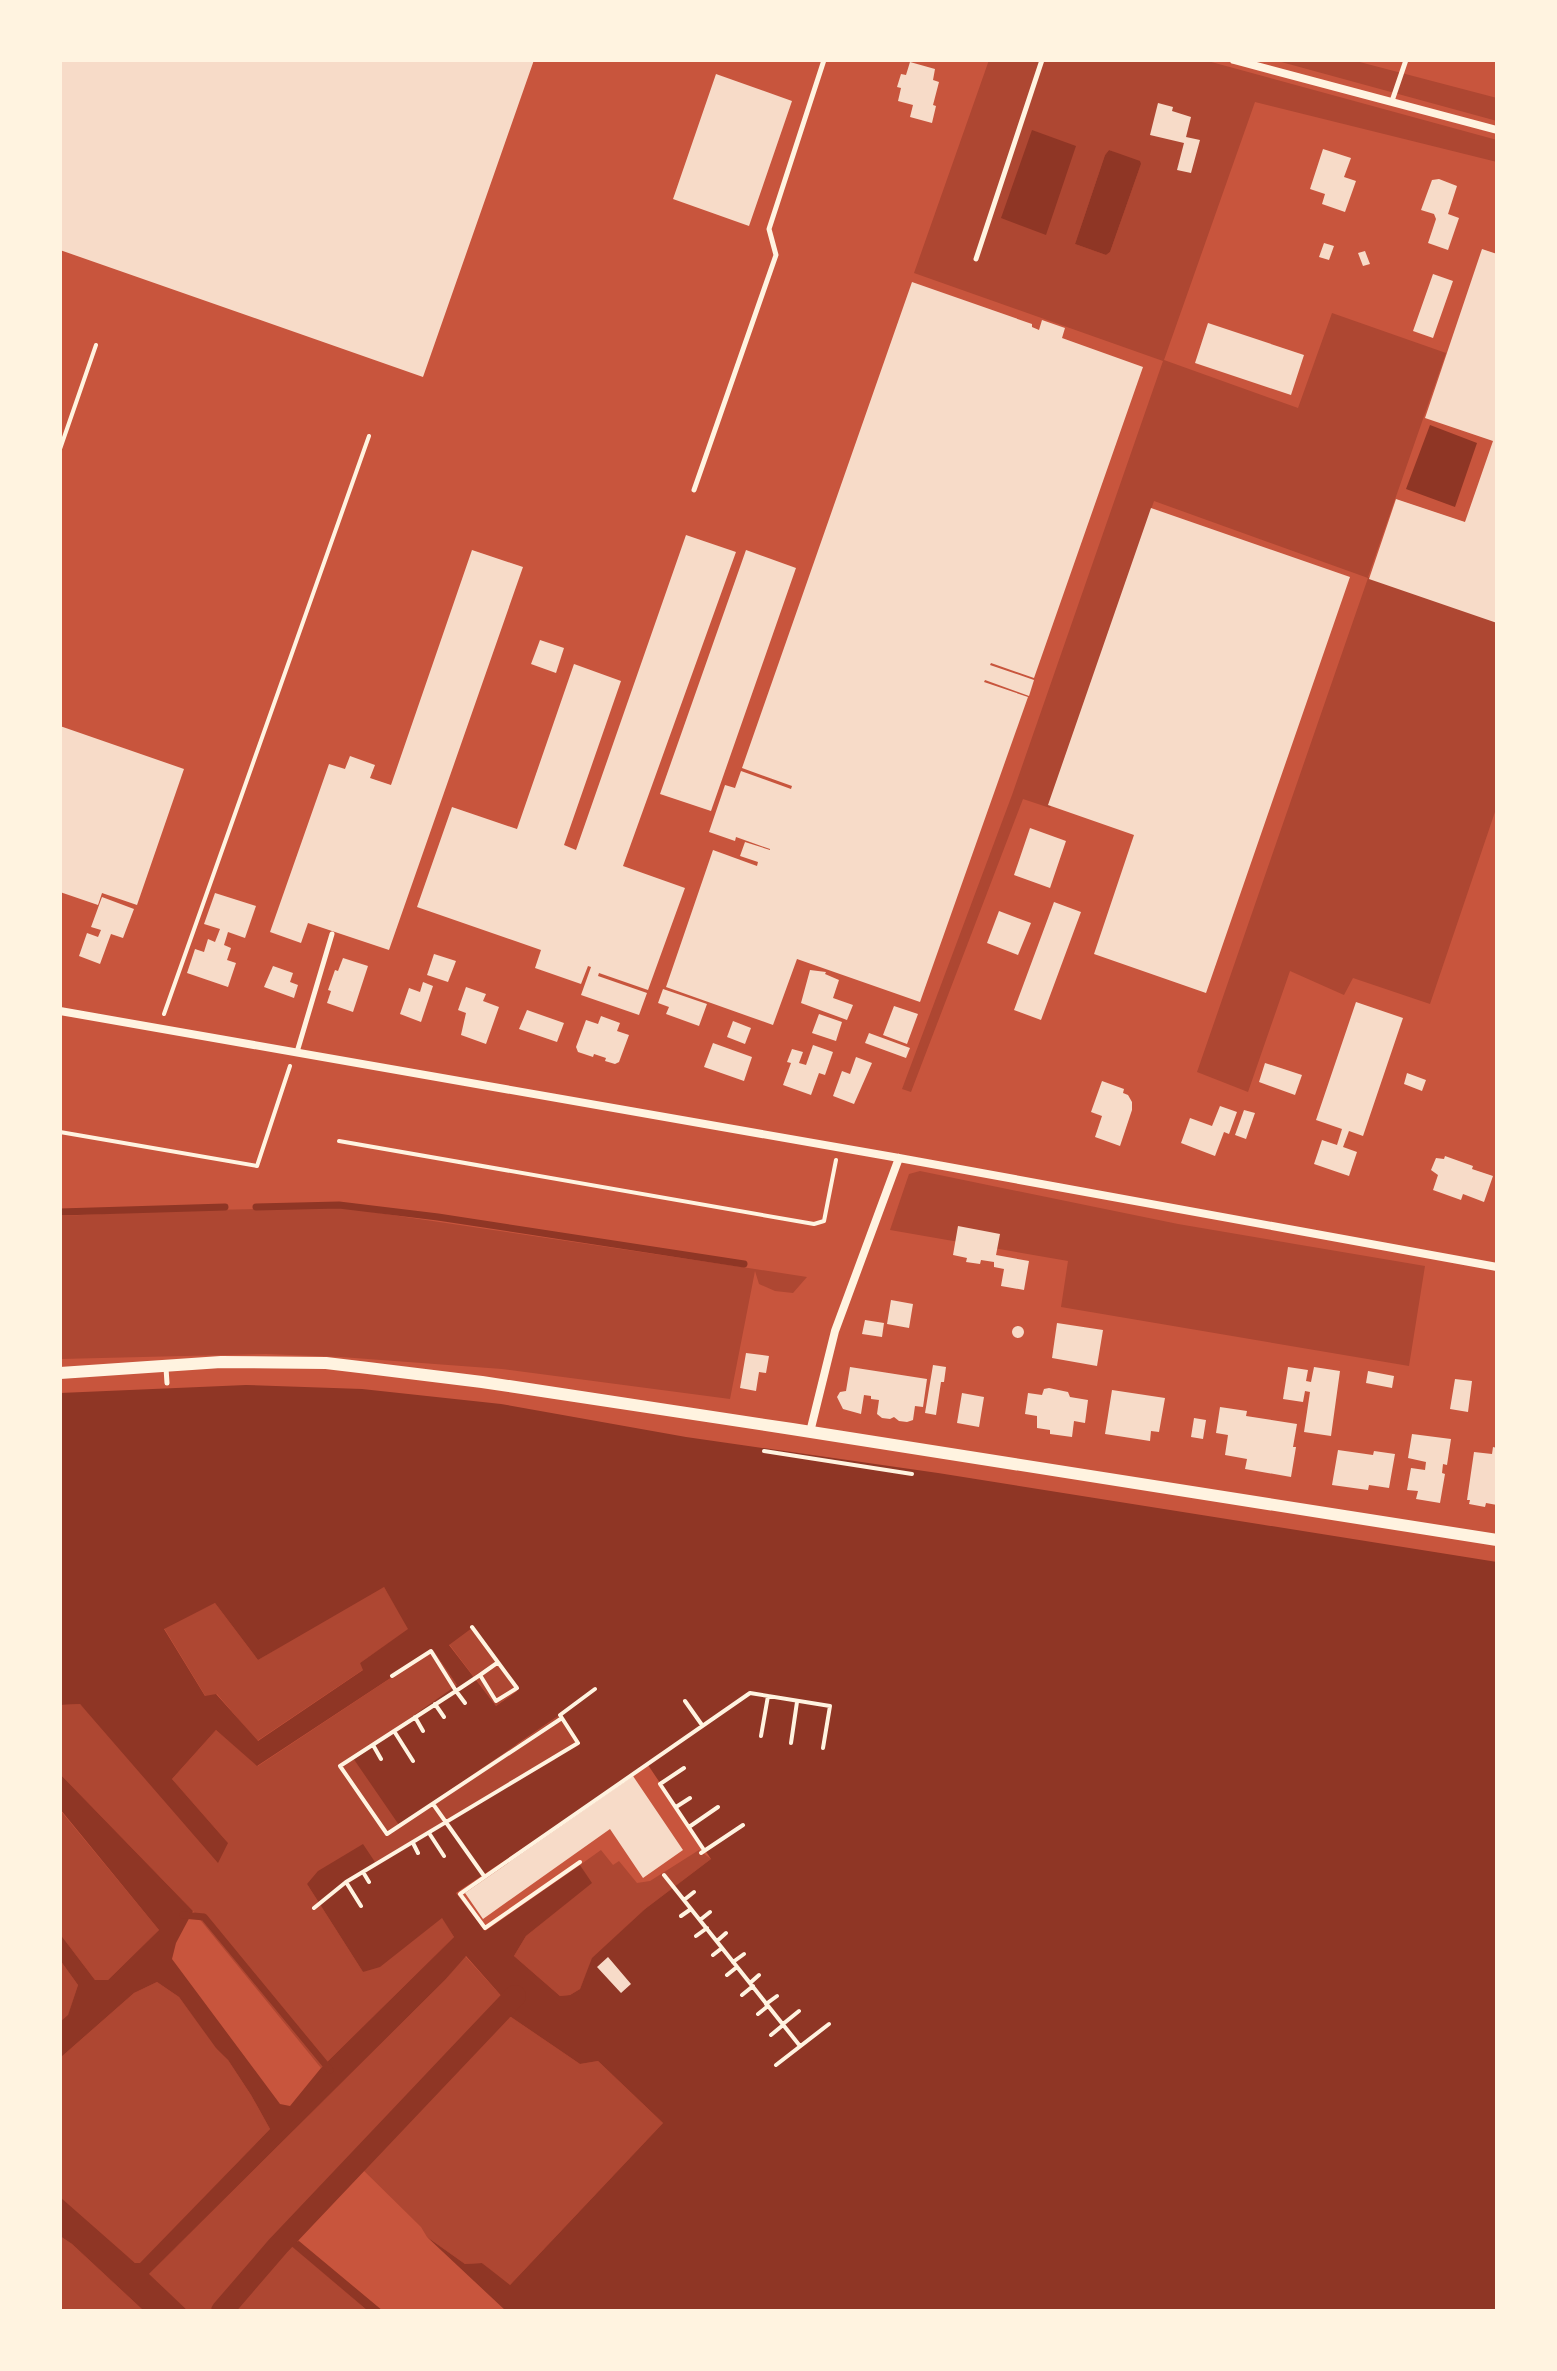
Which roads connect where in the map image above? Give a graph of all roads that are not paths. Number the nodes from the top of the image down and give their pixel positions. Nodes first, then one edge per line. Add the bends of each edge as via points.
1 (824, 60) edge
2 (1042, 60) edge
3 (1234, 60) edge
4 (1406, 60) edge
5 (1392, 102) junction
6 (1497, 130) edge
7 (976, 259) dead end
8 (694, 490) dead end
9 (332, 934) dead end
10 (60, 1011) edge
11 (294, 1051) junction
12 (899, 1158) junction
13 (1497, 1267) edge
14 (166, 1365) junction
15 (60, 1373) edge
16 (167, 1383) dead end
17 (810, 1432) junction
18 (1497, 1540) edge

1 - 8 lane via 769,229 776,255
2 - 7 lane
3 - 5 street
4 - 5 lane
5 - 6 street
9 - 11 lane
10 - 11 street
11 - 12 street
12 - 13 street
12 - 17 street via 835,1331
14 - 15 street
14 - 16 lane
14 - 17 street via 340,1365
17 - 18 street

